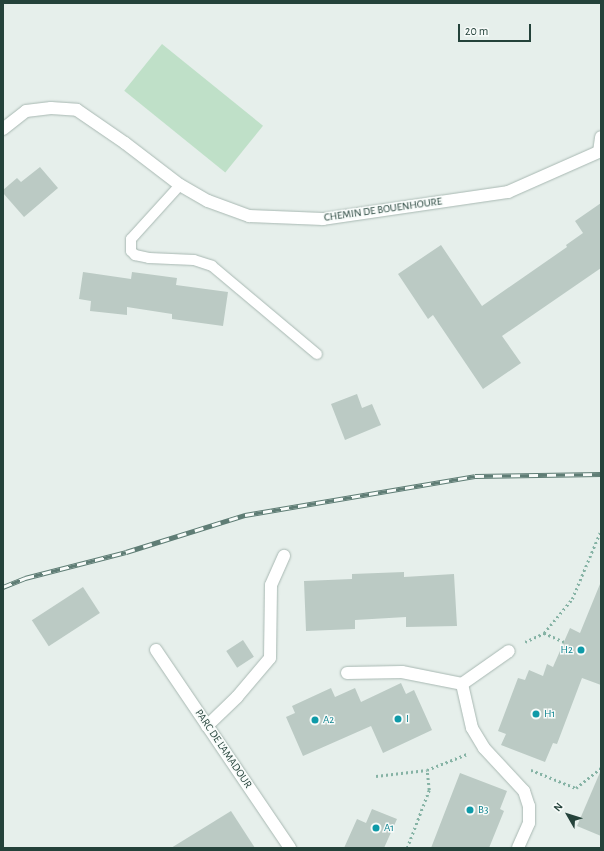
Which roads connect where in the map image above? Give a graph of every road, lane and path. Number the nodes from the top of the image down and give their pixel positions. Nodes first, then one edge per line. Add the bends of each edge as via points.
1 (3, 129) edge
2 (601, 138) edge
3 (600, 151) edge
4 (180, 185) junction
5 (317, 354) dead end
6 (601, 530) edge
7 (284, 556) dead end
8 (544, 633) junction
9 (564, 642) dead end
10 (156, 650) dead end
11 (509, 650) joint
12 (347, 673) dead end
13 (462, 684) junction
14 (208, 726) junction
15 (484, 748) junction
16 (601, 767) edge
17 (427, 770) junction
18 (376, 776) dead end
19 (516, 780) junction
20 (290, 848) edge
21 (407, 848) edge
22 (518, 848) edge

1 - 4 street, CHEMIN DE BOUENHOURE via 26,111 52,108 77,110
2 - 3 street
3 - 4 street, CHEMIN DE BOUENHOURE via 508,192 323,219 250,216 208,201
4 - 5 lane via 132,239 131,251 135,255 149,258 194,260 212,266
6 - 8 path via 572,599
7 - 14 street via 271,585 270,658 237,698
8 - 9 path
8 - 11 path
10 - 14 street, PARC DE L'AMADOUR
11 - 13 street
12 - 13 street via 402,672
13 - 15 street via 472,728
14 - 20 street, PARC DE L'AMADOUR
15 - 17 path
15 - 19 street
16 - 19 path via 576,788 530,769
17 - 18 path
17 - 21 path via 429,790
19 - 22 street via 524,791 529,806 529,823

